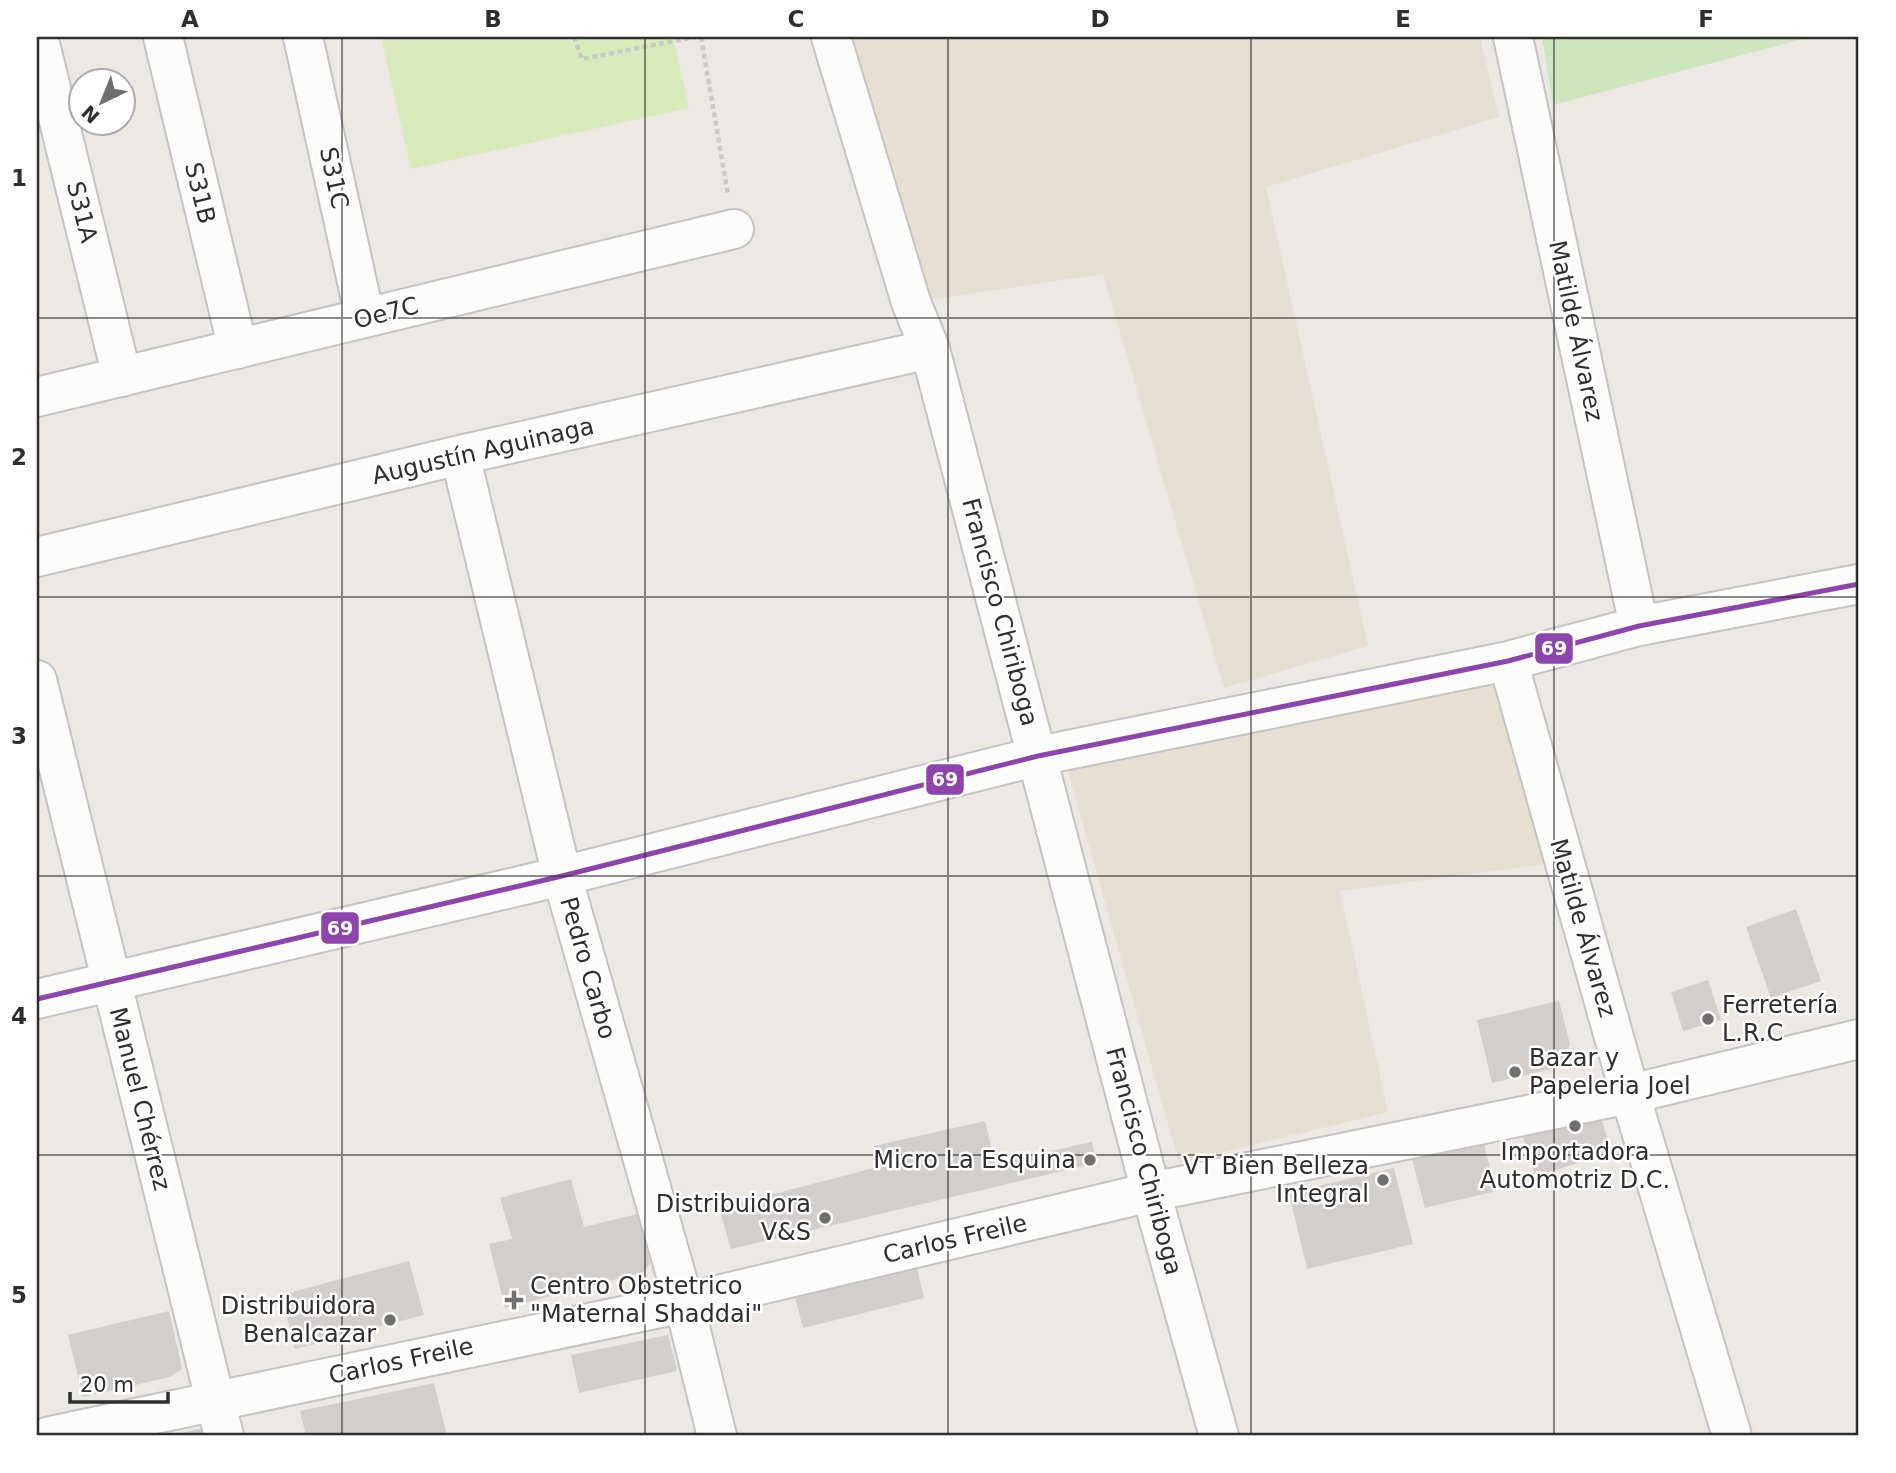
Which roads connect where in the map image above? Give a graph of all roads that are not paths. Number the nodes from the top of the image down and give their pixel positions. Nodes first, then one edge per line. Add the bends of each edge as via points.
1 (163, 37) edge
2 (303, 37) edge
3 (831, 37) edge
4 (1513, 37) edge
5 (47, 45) edge
6 (734, 229) road end
7 (365, 318) junction
8 (238, 349) junction
9 (930, 349) junction
10 (122, 377) junction
11 (37, 397) edge
12 (460, 455) junction
13 (37, 557) edge
14 (1859, 584) edge
15 (1639, 626) junction
16 (1508, 661) junction
17 (37, 680) edge
18 (1038, 755) junction
19 (562, 876) junction
20 (110, 981) junction
21 (37, 999) edge
22 (1859, 1039) edge
23 (1630, 1094) junction
24 (1151, 1192) junction
25 (684, 1303) junction
26 (215, 1399) junction
27 (50, 1436) edge
28 (224, 1436) edge
29 (717, 1436) edge
30 (1219, 1436) edge
31 (1732, 1436) edge

1 - 8 street, S31B
2 - 7 street, S31C
3 - 9 street, Francisco Chiriboga via 911,302
4 - 15 street, Matilde Álvarez
5 - 10 street, S31A
6 - 7 street, Oe7C
7 - 8 street, Oe7C
8 - 10 street, Oe7C
9 - 12 street, Augustín Aguinaga
9 - 18 street, Francisco Chiriboga
10 - 11 street, Oe7C
12 - 13 street, Augustín Aguinaga
12 - 19 street, Pedro Carbo
14 - 15 street
15 - 16 street
16 - 18 street
16 - 23 street, Matilde Álvarez
17 - 20 street, Manuel Chérrez
18 - 19 street
18 - 24 street, Francisco Chiriboga
19 - 20 street
19 - 25 street, Pedro Carbo
20 - 21 street
20 - 26 street, Manuel Chérrez
22 - 23 street, Carlos Freile
23 - 24 street, Carlos Freile
23 - 31 street, Matilde Álvarez
24 - 25 street, Carlos Freile
24 - 30 street, Francisco Chiriboga
25 - 26 street, Carlos Freile
25 - 29 street, Pedro Carbo
26 - 27 street, Carlos Freile
26 - 28 street, Manuel Chérrez

